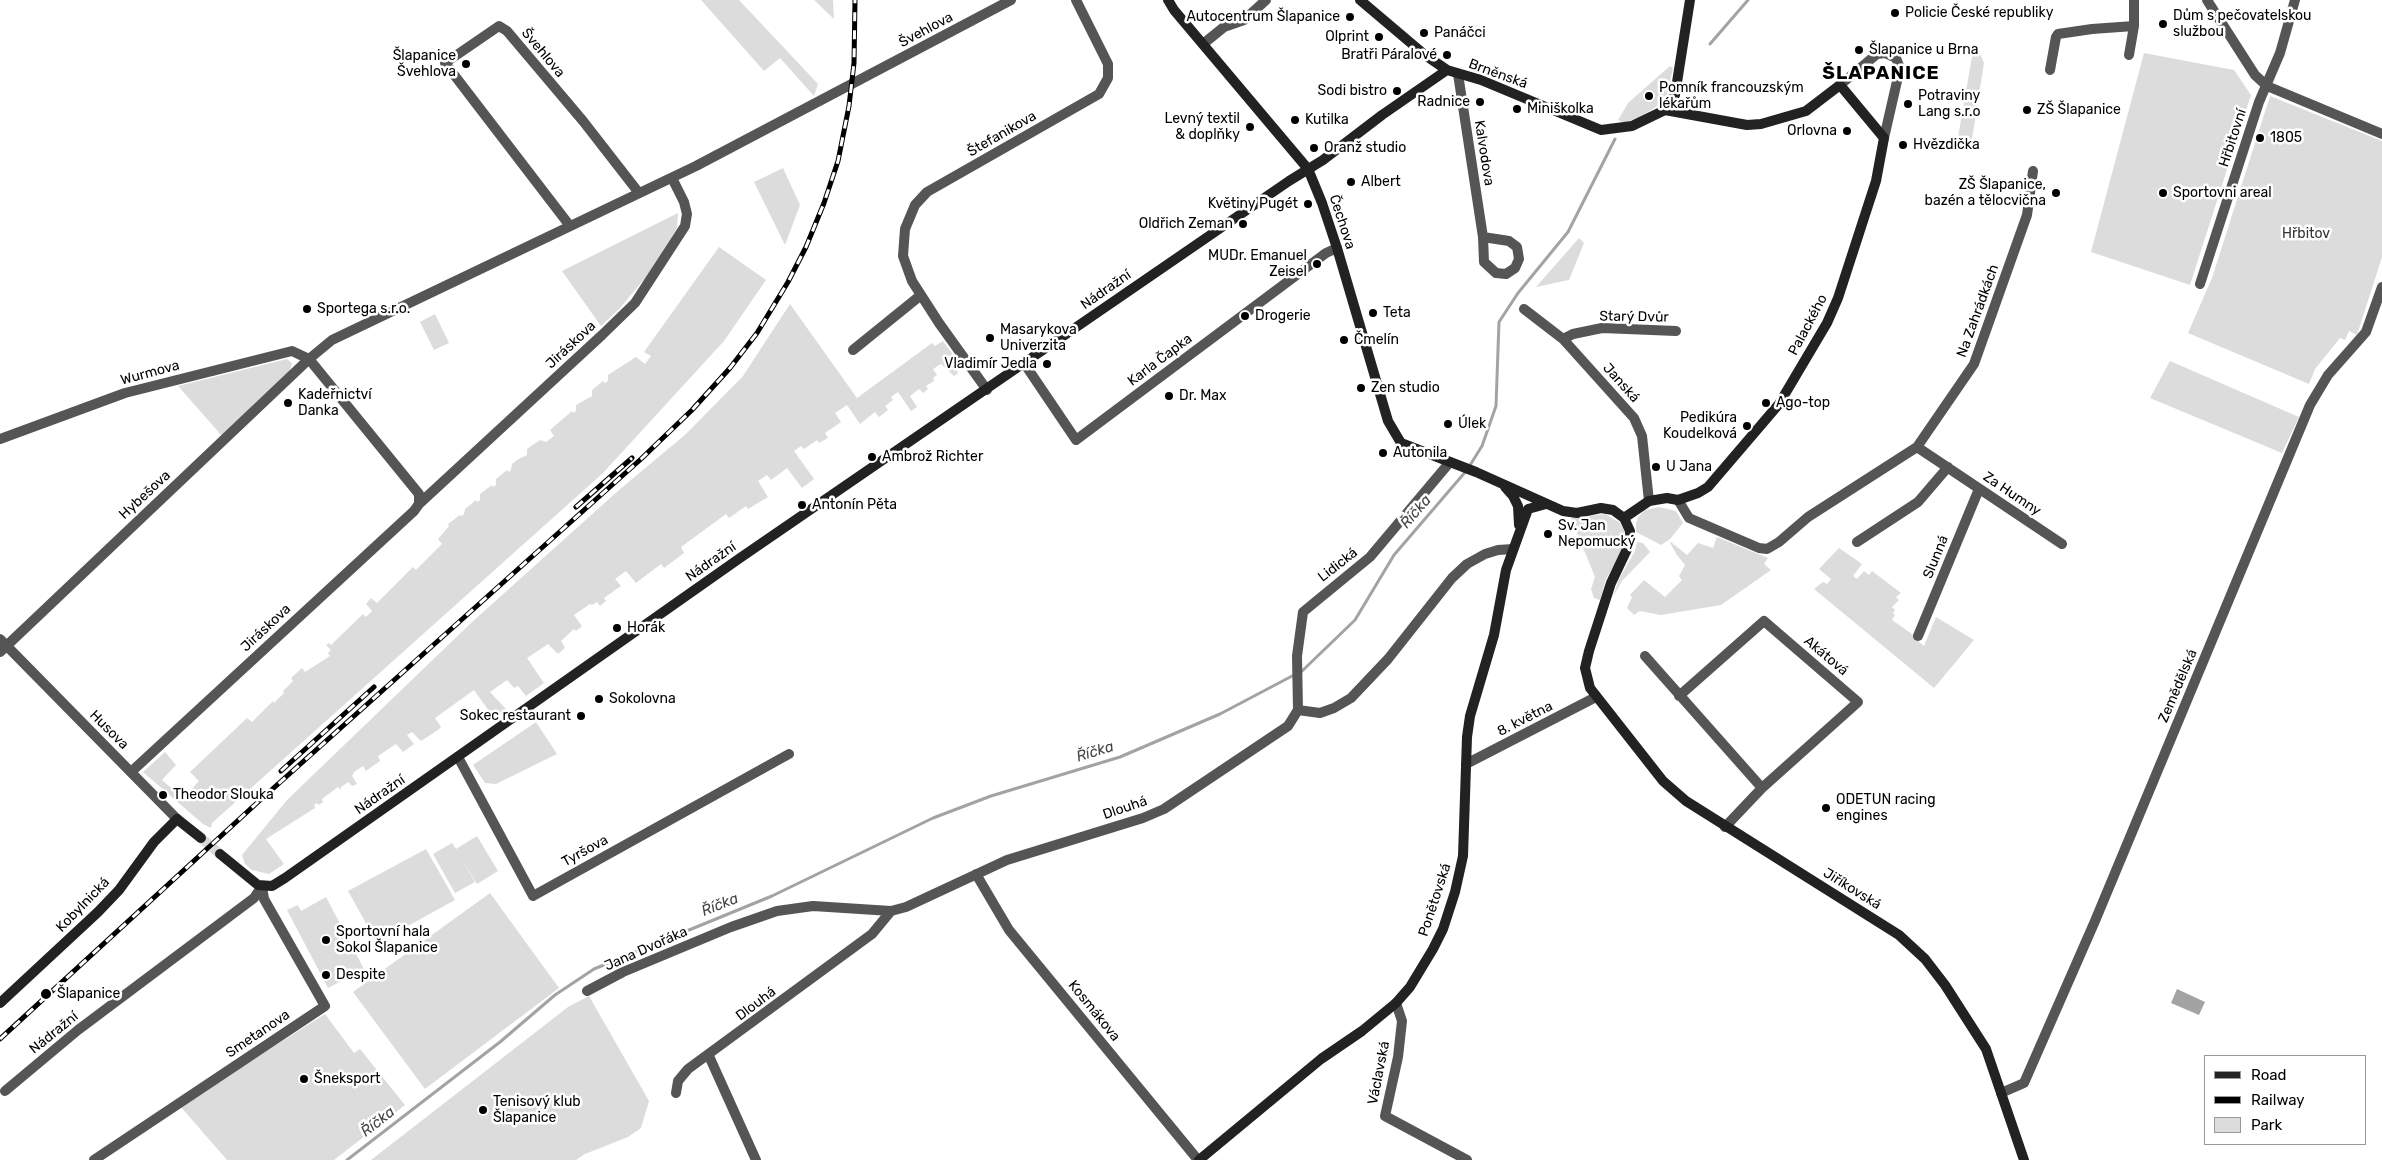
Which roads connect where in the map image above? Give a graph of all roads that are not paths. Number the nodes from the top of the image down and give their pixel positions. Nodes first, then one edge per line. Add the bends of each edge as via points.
1 (1011, 0) edge
2 (1076, 0) edge
3 (1168, 0) edge
4 (1266, 0) edge
5 (1360, 0) edge
6 (1690, 0) edge
7 (2134, 0) edge
8 (2207, 0) edge
9 (2295, 0) edge
10 (2134, 26) junction
11 (1203, 44) junction
12 (2128, 55) dead end
13 (1447, 70) junction
14 (2050, 70) dead end
15 (1458, 74) junction
16 (1840, 85) junction
17 (2267, 86) junction
18 (1665, 110) junction
19 (2382, 134) edge
20 (1884, 138) junction
21 (1308, 170) junction
22 (2033, 171) dead end
23 (672, 178) junction
24 (640, 193) junction
25 (570, 226) junction
26 (1483, 237) dead end
27 (1337, 248) junction
28 (2200, 284) dead end
29 (2382, 287) edge
30 (921, 296) junction
31 (1524, 309) dead end
32 (1676, 332) dead end
33 (1563, 340) junction
34 (853, 350) dead end
35 (309, 359) junction
36 (1024, 363) junction
37 (987, 390) junction
38 (0, 439) edge
39 (1917, 447) junction
40 (1454, 463) junction
41 (1948, 467) junction
42 (1500, 483) junction
43 (1979, 489) junction
44 (1678, 500) junction
45 (1649, 501) junction
46 (419, 504) junction
47 (1546, 504) junction
48 (1624, 518) junction
49 (1518, 534) junction
50 (1857, 542) dead end
51 (2062, 544) dead end
52 (1513, 549) junction
53 (1918, 636) dead end
54 (2, 645) edge
55 (1645, 656) dead end
56 (1679, 696) junction
57 (1596, 698) junction
58 (1298, 710) junction
59 (789, 754) dead end
60 (458, 758) junction
61 (1466, 764) junction
62 (131, 772) junction
63 (1762, 788) junction
64 (177, 819) junction
65 (1725, 827) junction
66 (201, 838) tunnel mouth
67 (220, 854) tunnel mouth
68 (976, 874) junction
69 (262, 886) junction
70 (891, 911) junction
71 (587, 991) dead end
72 (0, 1003) edge
73 (1396, 1003) junction
74 (709, 1056) junction
75 (5, 1092) dead end
76 (676, 1093) dead end
77 (2001, 1093) junction
78 (94, 1160) edge
79 (756, 1160) edge
80 (1199, 1160) edge
81 (1467, 1160) edge
82 (2024, 1160) edge

1 - 23 street, Švehlova
2 - 30 street, Štefanikova via 1108,64 1108,78 1099,94 927,192 915,206 905,228 903,256
3 - 11 street, Čechova
4 - 11 street via 1244,20 1224,27
5 - 13 street, Brněnská
6 - 18 street via 1674,95
7 - 10 street
8 - 17 street via 2255,75
9 - 17 street, Hřbitovní
10 - 12 street
10 - 14 street via 2058,34
11 - 21 street, Čechova
13 - 15 street, Brněnská
13 - 21 street, Nádražní
15 - 18 street, Brněnská via 1481,80 1601,130 1632,126
15 - 26 street, Kalvodova
16 - 18 street via 1806,111 1761,124 1747,125
16 - 20 street
16 - 20 street via 1878,54 1886,53 1896,58 1900,68
17 - 19 street
17 - 28 street, Hřbitovní
20 - 44 street, Palackého via 1876,182 1827,323 1779,404 1708,487
21 - 27 street, Čechova
21 - 36 street, Nádražní
22 - 39 street, Na Zahrádkách via 2027,214 1974,364
23 - 24 street, Švehlova
23 - 46 street, Jiráskova via 684,202 685,226 634,303
24 - 25 street, Švehlova
24 - 25 street, Švehlova via 520,46 499,26 445,64
25 - 35 street, Švehlova via 332,340
27 - 36 street, Karla Čapka via 1076,440
27 - 40 street, Čechova via 1388,421 1401,443
29 - 77 street, Zemědělská via 2366,332 2328,376 2310,405 2095,921 2024,1082
30 - 34 street
30 - 37 street, Štefanikova
31 - 33 street, Janská
32 - 33 street, Starý Dvůr via 1602,328 1573,334
33 - 45 street, Janská via 1634,418 1642,436
35 - 38 street, Wurmova via 292,351 126,393
35 - 46 street via 415,486
35 - 54 street, Hybešova
36 - 37 street, Nádražní
37 - 60 street, Nádražní via 740,558
39 - 41 street
39 - 44 street, Na Zahrádkách via 1808,517 1767,548 1759,548 1689,518
40 - 42 street, Čechova
40 - 58 street, Lidická via 1370,557 1304,612 1297,656
41 - 43 street, Za Humny
41 - 50 street via 1918,502
42 - 47 street, Čechova
42 - 49 street via 1518,506
43 - 51 street, Za Humny
43 - 53 street, Slunná
44 - 45 street
45 - 48 street
46 - 62 street, Jiráskova
47 - 48 street, Čechova via 1577,513 1601,508 1614,510
47 - 49 street via 1528,509
48 - 57 street, Jiříkovská via 1630,531 1630,543 1611,583 1585,668
49 - 52 street, Ponětovská
52 - 58 street via 1485,554 1467,564 1351,698 1320,713
52 - 61 street, Ponětovská via 1494,635 1470,716
54 - 62 street, Husova
55 - 56 street
56 - 63 street
56 - 63 street, Akátová via 1764,621 1858,702
57 - 61 street, 8. května
57 - 65 street, Jiříkovská via 1663,781
58 - 68 street, Dlouhá via 1288,726 1164,808 1144,818 1007,860
59 - 60 street, Tyršova via 533,896
60 - 69 street, Nádražní via 272,886
61 - 73 street, Ponětovská via 1463,856 1455,892 1433,949
62 - 64 street, Husova
63 - 65 street, Akátová
64 - 66 street, Husova
64 - 72 street, Kobylnická via 154,842 98,912
65 - 77 street, Jiříkovská via 1899,935 1925,959 1986,1049
67 - 69 street
68 - 70 street, Dlouhá
68 - 80 street, Kosmákova via 1009,930
69 - 75 street, Nádražní via 254,898 78,1030
69 - 78 street, Smetanova via 264,899 325,1006
70 - 71 street, Jana Dvořáka via 813,906 777,912 731,927 623,972
70 - 74 street, Dlouhá via 872,934
73 - 80 street, Ponětovská via 1321,1059
73 - 81 street, Václavská via 1402,1021 1385,1116
74 - 76 street, Dlouhá via 688,1069 678,1081
74 - 79 street
77 - 82 street, Jiříkovská

